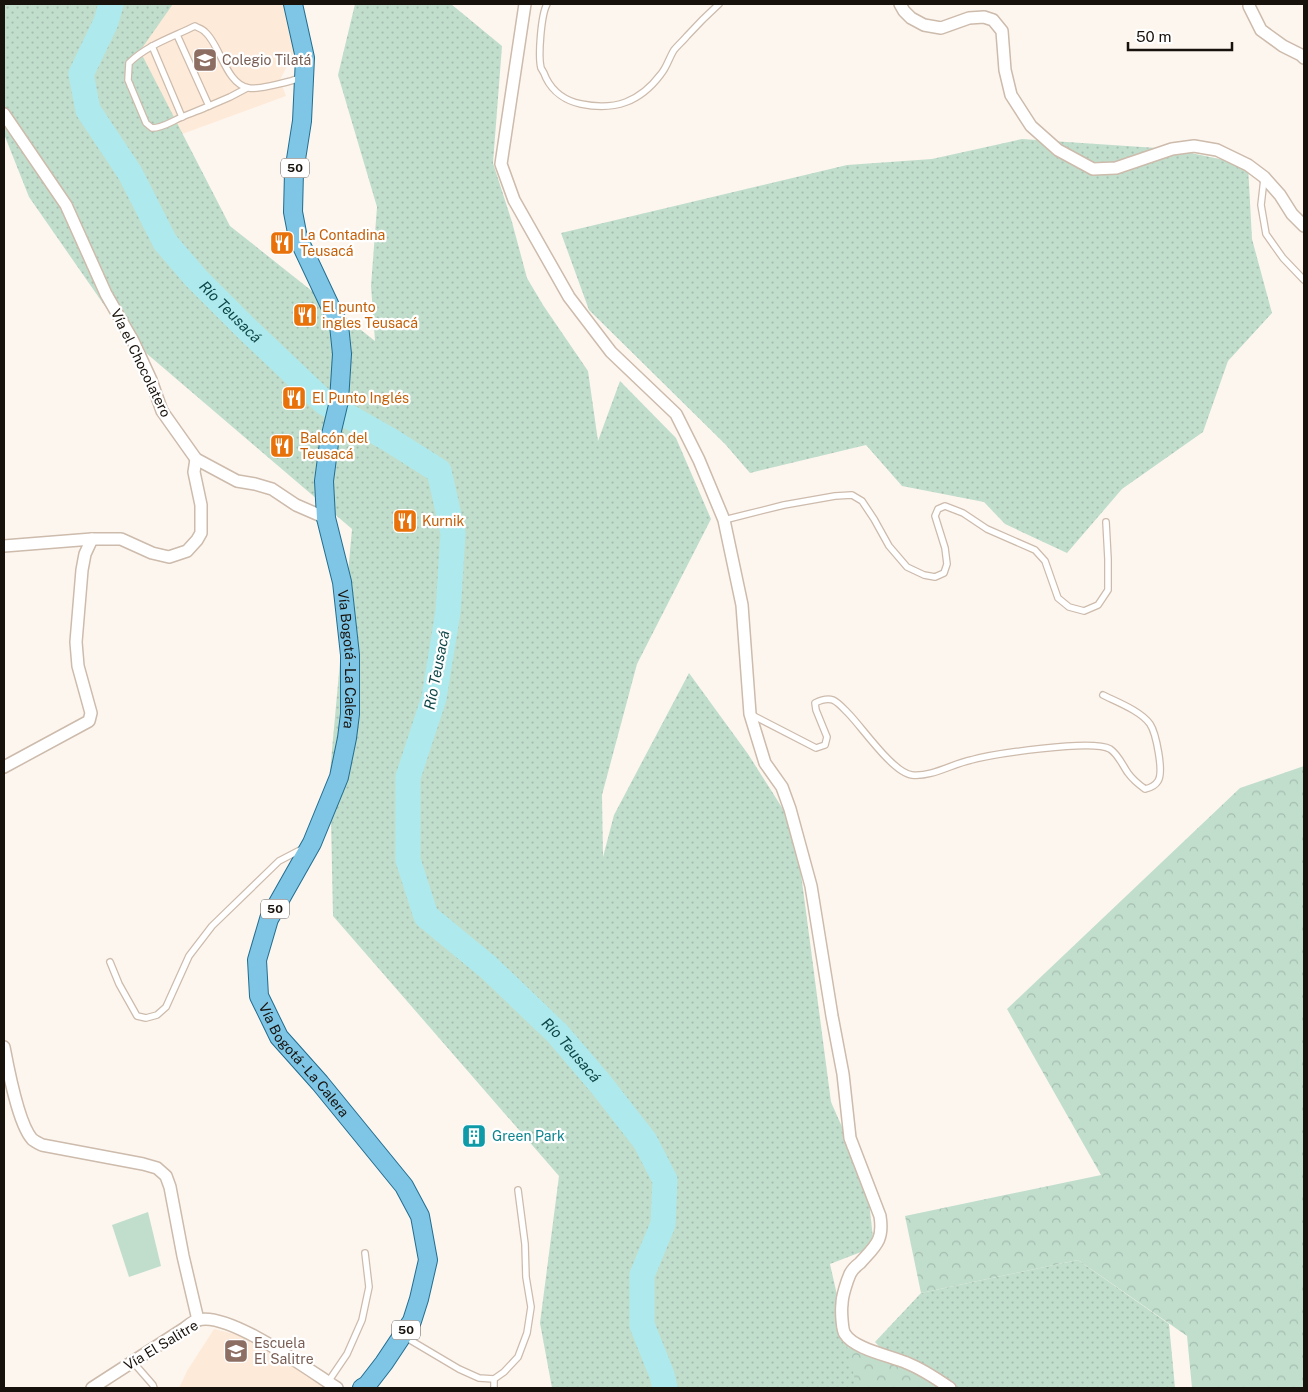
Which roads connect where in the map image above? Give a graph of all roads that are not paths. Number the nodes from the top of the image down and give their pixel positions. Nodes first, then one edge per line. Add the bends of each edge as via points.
1 (293, 4) edge
2 (525, 4) edge
3 (547, 4) edge
4 (719, 4) edge
5 (900, 4) edge
6 (1249, 4) edge
7 (177, 35) junction
8 (152, 46) junction
9 (1304, 58) edge
10 (304, 78) junction
11 (247, 88) junction
12 (209, 106) junction
13 (4, 114) edge
14 (182, 117) junction
15 (1264, 177) junction
16 (1304, 226) edge
17 (1304, 280) edge
18 (196, 459) junction
19 (326, 518) junction
20 (724, 520) junction
21 (1106, 522) dead end
22 (92, 539) junction
23 (4, 546) edge
24 (1103, 695) dead end
25 (750, 714) junction
26 (4, 767) edge
27 (312, 843) junction
28 (110, 962) dead end
29 (4, 1047) edge
30 (518, 1190) dead end
31 (365, 1253) dead end
32 (198, 1320) junction
33 (403, 1335) junction
34 (132, 1362) junction
35 (494, 1380) junction
36 (332, 1385) edge
37 (92, 1388) edge
38 (154, 1388) edge
39 (362, 1388) edge
40 (494, 1388) edge
41 (950, 1388) edge

1 - 10 main road, Vía Bogotá - La Calera / 50 via 305,58
2 - 20 street via 501,164 514,200 569,297 611,352 676,414
3 - 4 lane via 540,37 541,66 548,82 557,93 572,102 608,106 624,104 646,91 674,50
5 - 15 street via 918,22 941,28 970,18 993,20 1002,31 1011,95 1031,126 1058,150 1093,168 1116,168 1172,149 1194,146 1217,150
6 - 9 street via 1261,30
7 - 8 lane
7 - 11 lane via 195,26 206,32 235,81
7 - 12 lane
8 - 14 lane
8 - 14 lane via 129,63 128,80 146,123 156,128
10 - 11 lane
10 - 19 main road, Vía Bogotá - La Calera / 50 via 293,212 298,238 338,325 342,354 339,401 324,482
11 - 12 lane
12 - 14 lane
13 - 18 street, Vía el Chocolatero via 66,205 106,294 133,341 162,411
15 - 16 street
15 - 17 lane via 1261,205 1266,234
18 - 19 street, Vía el Chocolatero via 238,481 272,489 296,505
18 - 22 street via 194,472 201,506 201,534 187,551 169,557 121,539
19 - 27 main road, Vía Bogotá - La Calera / 50 via 342,582 350,655 350,714 339,777
20 - 21 lane via 784,505 852,495 862,501 889,546 907,568 935,577 944,573 947,564 934,516 945,506 963,513 986,529 1035,550 1045,561 1058,598 1069,607 1084,610 1098,605 1108,590
20 - 25 street via 742,605
22 - 23 street
22 - 26 street via 82,570 76,642 78,666 91,713 89,721
24 - 25 lane via 1140,714 1150,724 1157,746 1160,774 1152,787 1145,789 1138,784 1110,749 1099,746 1016,752 970,760 919,776 907,775 834,700 824,699 816,703 827,737 825,745 816,748
25 - 41 street via 765,764 782,787 790,809 811,886 843,1074 850,1138 882,1227 874,1247 850,1273 841,1304 843,1332 855,1343 908,1363
27 - 28 lane via 278,862 212,926 189,956 166,1008 157,1015 137,1016
27 - 33 main road, Vía Bogotá - La Calera / 50 via 269,919 256,960 260,996 279,1038 404,1186 420,1216 428,1260 412,1320
29 - 32 street via 24,1125 32,1140 42,1145 143,1164 157,1168 166,1176
30 - 35 lane via 531,1307 518,1357
31 - 36 lane via 369,1287 362,1320
32 - 34 street, Vía El Salitre
32 - 36 street, Vía El Salitre via 225,1323 244,1331 288,1355
33 - 35 lane via 459,1369 479,1378
33 - 39 main road, Vía Bogotá - La Calera / 50
34 - 37 street, Vía El Salitre
34 - 38 lane
35 - 40 lane

